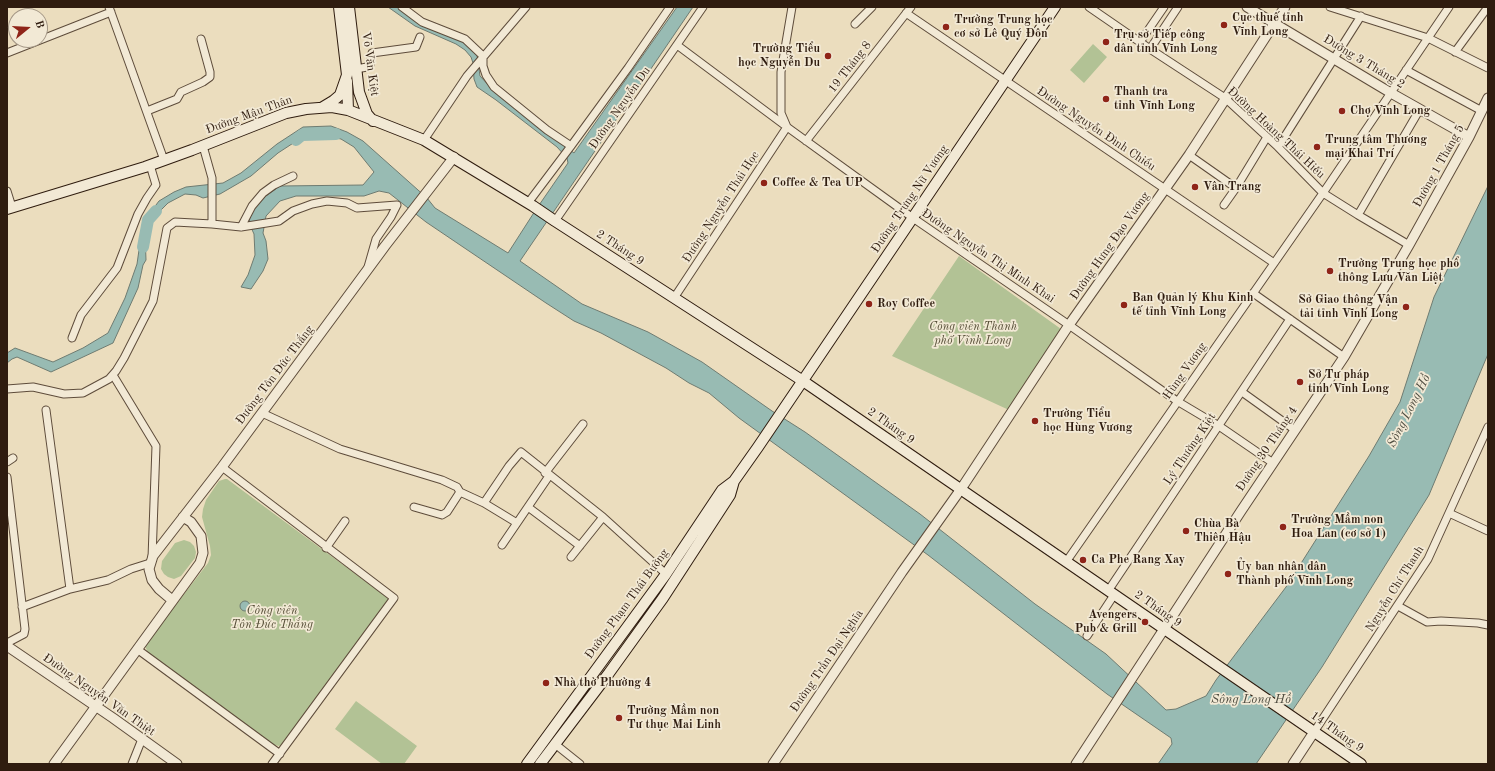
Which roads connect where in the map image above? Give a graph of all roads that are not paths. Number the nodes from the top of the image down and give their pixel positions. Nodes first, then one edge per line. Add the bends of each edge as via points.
1 (339, 7) edge
2 (349, 7) edge
3 (402, 7) edge
4 (526, 7) edge
5 (670, 7) edge
6 (703, 7) edge
7 (792, 7) edge
8 (872, 7) edge
9 (910, 7) edge
10 (1055, 7) edge
11 (1089, 7) edge
12 (1164, 7) edge
13 (1178, 7) edge
14 (1247, 7) edge
15 (1285, 7) edge
16 (1330, 7) edge
17 (1449, 7) edge
18 (1488, 7) edge
19 (110, 10) edge
20 (906, 13) junction
21 (1361, 16) junction
22 (1274, 23) junction
23 (855, 24) dead end
24 (48, 37) edge
25 (420, 37) dead end
26 (1428, 38) junction
27 (201, 39) dead end
28 (1140, 42) junction
29 (677, 45) junction
30 (20, 48) edge
31 (1150, 49) junction
32 (1455, 52) junction
33 (7, 53) edge
34 (481, 58) junction
35 (1335, 59) junction
36 (1488, 68) edge
37 (1406, 70) junction
38 (353, 73) junction
39 (1005, 81) junction
40 (1391, 93) junction
41 (360, 95) junction
42 (1225, 98) junction
43 (1486, 104) edge
44 (322, 107) junction
45 (1420, 109) junction
46 (348, 110) junction
47 (147, 111) junction
48 (373, 121) junction
49 (787, 127) junction
50 (1267, 137) junction
51 (1469, 137) junction
52 (424, 140) junction
53 (806, 141) junction
54 (202, 146) junction
55 (571, 146) junction
56 (1278, 147) junction
57 (1188, 155) junction
58 (454, 157) junction
59 (164, 160) junction
60 (150, 165) junction
61 (293, 176) dead end
62 (1236, 188) junction
63 (1165, 190) junction
64 (7, 191) edge
65 (1324, 193) junction
66 (530, 204) junction
67 (1224, 205) dead end
68 (9, 208) edge
69 (1358, 216) junction
70 (913, 218) junction
71 (553, 220) junction
72 (212, 224) junction
73 (242, 227) junction
74 (1409, 245) junction
75 (1274, 264) junction
76 (367, 271) junction
77 (1253, 293) junction
78 (674, 298) junction
79 (1290, 319) junction
80 (1069, 325) junction
81 (72, 338) dead end
82 (1344, 357) junction
83 (112, 375) junction
84 (803, 381) junction
85 (7, 389) edge
86 (1242, 392) junction
87 (1178, 401) junction
88 (46, 410) dead end
89 (262, 413) junction
90 (583, 424) dead end
91 (1219, 426) junction
92 (1488, 427) edge
93 (1295, 430) junction
94 (758, 447) joint
95 (1273, 462) junction
96 (222, 467) junction
97 (547, 474) junction
98 (7, 477) edge
99 (734, 480) junction
100 (460, 492) junction
101 (958, 494) junction
102 (484, 503) junction
103 (414, 507) dead end
104 (528, 507) junction
105 (1449, 513) junction
106 (184, 517) junction
107 (603, 517) junction
108 (344, 521) dead end
109 (10, 522) edge
110 (517, 523) junction
111 (1488, 531) edge
112 (502, 545) dead end
113 (580, 546) junction
114 (326, 548) junction
115 (571, 557) dead end
116 (151, 561) junction
117 (1066, 562) junction
118 (666, 574) junction
119 (674, 581) junction
120 (70, 589) junction
121 (1111, 593) junction
122 (172, 600) junction
123 (1398, 606) junction
124 (22, 607) junction
125 (1488, 625) edge
126 (1164, 629) junction
127 (1087, 636) dead end
128 (7, 644) edge
129 (137, 649) junction
130 (96, 706) junction
131 (1298, 720) joint
132 (1314, 732) junction
133 (142, 739) junction
134 (555, 744) junction
135 (280, 754) junction
136 (54, 764) edge
137 (132, 764) edge
138 (177, 764) edge
139 (272, 764) edge
140 (527, 764) edge
141 (540, 764) edge
142 (580, 764) edge
143 (773, 764) edge
144 (1076, 764) edge
145 (1294, 764) edge
146 (1361, 764) edge

1 - 38 main road, Võ Văn Kiệt
2 - 38 main road, Võ Văn Kiệt
3 - 34 street via 422,22 465,39
4 - 34 street
5 - 55 street
6 - 29 street, Đường Nguyễn Du
7 - 49 street via 781,72 781,113
8 - 23 street
9 - 20 street, 19 Tháng 8
10 - 39 main road, Đường Trưng Nữ Vương
11 - 28 street, Đường Hoàng Thái Hiếu
12 - 28 street
13 - 31 street
14 - 22 street, Đường 3 Tháng 2
15 - 22 street, Đường Hưng Đạo Vương
16 - 21 street
17 - 26 street, Hùng Vương
18 - 32 street
19 - 24 street
19 - 47 street
20 - 39 street, Đường Nguyễn Đình Chiểu
20 - 53 street, 19 Tháng 8
21 - 26 street
21 - 35 street
22 - 35 street, Đường 3 Tháng 2
22 - 42 street, Đường Hưng Đạo Vương
25 - 38 street via 416,47 372,53 370,65
26 - 32 street
26 - 37 street, Hùng Vương
27 - 47 street via 210,77 181,92 177,99
28 - 31 street, Đường Hoàng Thái Hiếu
29 - 49 street, Đường Nguyễn Thị Minh Khai
29 - 71 street, Đường Nguyễn Du
30 - 33 street
31 - 42 street, Đường Hoàng Thái Hiếu
32 - 36 street
34 - 52 street
34 - 55 street via 486,75 494,88
35 - 40 street, Đường 3 Tháng 2
35 - 56 street
37 - 40 street, Hùng Vương
37 - 43 street
38 - 41 main road, Võ Văn Kiệt
38 - 44 main road, Võ Văn Kiệt via 340,95
38 - 46 main road
39 - 63 street, Đường Nguyễn Đình Chiểu
39 - 70 main road, Đường Trưng Nữ Vương
40 - 45 street, Đường 3 Tháng 2
40 - 65 street, Hùng Vương
41 - 46 main road
41 - 48 main road, Võ Văn Kiệt
42 - 50 street, Đường Hoàng Thái Hiếu
42 - 57 street, Đường Hưng Đạo Vương
43 - 51 street, Đường 1 Tháng 5
44 - 46 main road, Đường Mậu Thân
44 - 54 main road, Đường Mậu Thân via 286,113
45 - 51 street, Đường 3 Tháng 2
45 - 69 street
46 - 48 main road, Đường Mậu Thân
47 - 59 street
48 - 52 main road, Đường Mậu Thân
49 - 53 street, Đường Nguyễn Thị Minh Khai
49 - 78 street, Đường Nguyễn Thái Học
50 - 56 street, Đường Hoàng Thái Hiếu
50 - 62 street
51 - 74 street, Đường 1 Tháng 5
52 - 58 main road, Đường Mậu Thân
53 - 70 street, Đường Nguyễn Thị Minh Khai
54 - 59 main road, Đường Mậu Thân
54 - 72 street via 212,178
55 - 66 street
56 - 65 street, Đường Hoàng Thái Hiếu
57 - 62 street
57 - 63 street, Đường Hưng Đạo Vương
58 - 66 main road, Đường Mậu Thân
58 - 76 street, Đường Tôn Đức Thắng
59 - 60 main road, Đường Mậu Thân
60 - 68 main road, Đường Mậu Thân
60 - 81 street via 156,185 138,214 117,268 81,315
61 - 73 street via 263,193 252,206
62 - 67 street
63 - 75 street, Đường Nguyễn Đình Chiểu
63 - 80 street, Đường Hưng Đạo Vương
64 - 68 street
65 - 69 street, Đường Hoàng Thái Hiếu
65 - 75 street, Hùng Vương
66 - 71 main road, 2 Tháng 9
69 - 74 street, Đường Hoàng Thái Hiếu
70 - 80 street, Đường Nguyễn Thị Minh Khai
70 - 84 main road, Đường Trưng Nữ Vương
71 - 78 main road, 2 Tháng 9
72 - 73 street
72 - 83 street via 175,222 167,228 153,301 124,358
73 - 76 street via 279,221 293,211 327,201 347,203 357,208 397,205 376,239
74 - 82 street, Đường 30 Tháng 4
75 - 77 street, Hùng Vương
76 - 89 street, Đường Tôn Đức Thắng
77 - 79 street
77 - 87 street, Hùng Vương
78 - 84 main road, 2 Tháng 9
79 - 82 street
79 - 86 street, Lý Thường Kiệt
80 - 87 street, Đường Nguyễn Thị Minh Khai
80 - 101 street, Đường Hưng Đạo Vương
82 - 93 street, Đường 30 Tháng 4
83 - 85 street via 83,393 64,394 33,387
83 - 116 street via 156,446
84 - 94 main road, Đường Trưng Nữ Vương
84 - 101 main road, 2 Tháng 9
86 - 91 street, Lý Thường Kiệt
86 - 93 street
87 - 91 street, Đường Nguyễn Thị Minh Khai
87 - 117 street, Hùng Vương
88 - 120 street
89 - 96 street, Đường Tôn Đức Thắng
89 - 100 street via 340,449 442,480 457,487
90 - 97 street
91 - 95 street, Đường Nguyễn Thị Minh Khai
91 - 121 street, Lý Thường Kiệt
92 - 105 street, Nguyễn Chí Thanh
93 - 95 street, Đường 30 Tháng 4
94 - 99 main road, Đường Phạm Thái Bường
95 - 126 street, Đường 30 Tháng 4
96 - 106 street, Đường Tôn Đức Thắng
96 - 114 street
97 - 102 street via 521,452
97 - 104 street
97 - 107 street
98 - 109 street
99 - 118 main road, Đường Phạm Thái Bường via 722,490
99 - 119 main road, Đường Phạm Thái Bường via 730,495
100 - 102 street
100 - 103 street via 447,512 442,515
101 - 117 main road, 2 Tháng 9
101 - 143 street, Đường Trần Đại Nghĩa via 902,572
102 - 110 street
104 - 110 street
104 - 113 street
105 - 111 street
105 - 123 street, Nguyễn Chí Thanh via 1428,559
106 - 116 street, Đường Tôn Đức Thắng
106 - 122 street via 201,536 203,553 200,563
107 - 113 street
107 - 118 street
108 - 114 street
109 - 124 street
110 - 112 street
113 - 115 street
114 - 135 street via 394,598
116 - 120 street via 108,580
116 - 122 street via 149,569 152,580
117 - 121 main road, 2 Tháng 9
118 - 119 main road
118 - 140 main road, Đường Phạm Thái Bường
119 - 134 main road, Đường Phạm Thái Bường via 610,673
120 - 124 street
121 - 126 main road, 2 Tháng 9
121 - 127 street, Lý Thường Kiệt
122 - 129 street
123 - 125 street via 1427,622
123 - 132 street, Nguyễn Chí Thanh
124 - 128 street via 24,634
126 - 131 main road, 2 Tháng 9
126 - 144 street, Đường 30 Tháng 4
128 - 130 street, Đường Nguyễn Văn Thiệt
129 - 130 street
129 - 135 street
130 - 133 street, Đường Nguyễn Văn Thiệt
130 - 136 street
131 - 132 main road, 14 Tháng 9
132 - 145 street
132 - 146 main road, 14 Tháng 9
133 - 137 street
133 - 138 street, Đường Nguyễn Văn Thiệt
134 - 141 main road, Đường Phạm Thái Bường
134 - 142 street
135 - 139 street

